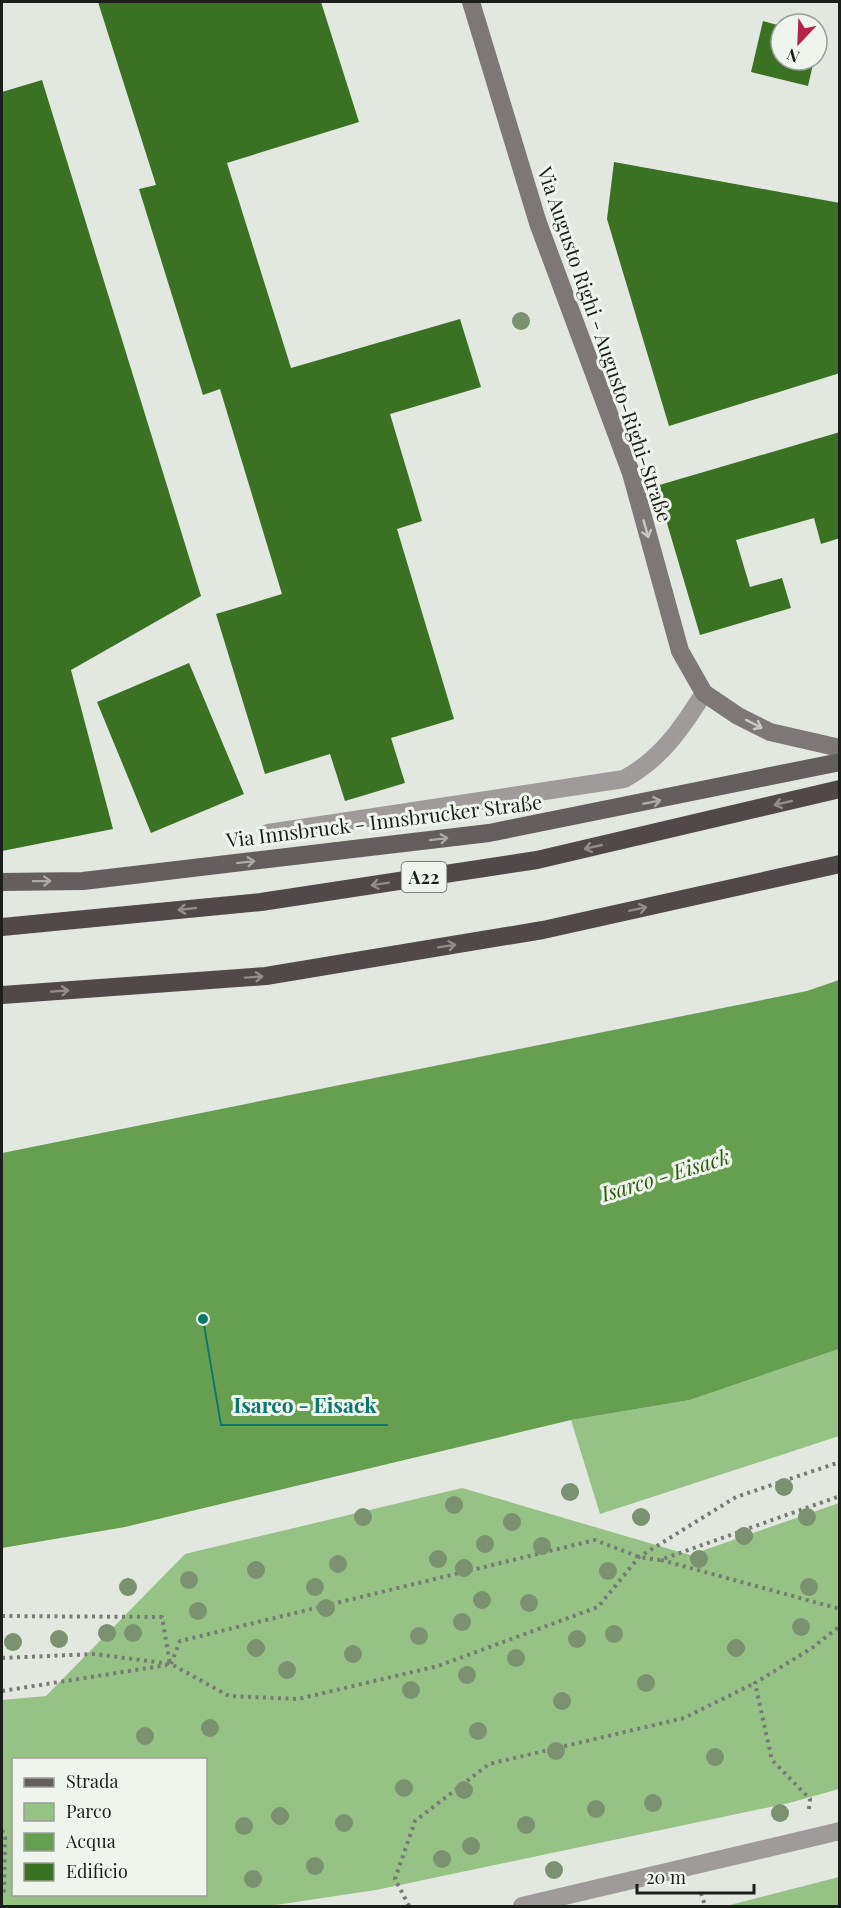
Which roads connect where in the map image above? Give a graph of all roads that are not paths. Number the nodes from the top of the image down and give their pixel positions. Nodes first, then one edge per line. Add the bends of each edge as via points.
1 (471, 2) edge
2 (704, 693) junction
3 (840, 748) edge
4 (840, 762) edge
5 (840, 789) edge
6 (268, 833) dead end
7 (840, 864) edge
8 (2, 882) edge
9 (2, 927) edge
10 (2, 995) edge
11 (840, 1831) edge
12 (522, 1906) edge

1 -> 2 main road, Via Augusto Righi - Augusto-Righi-Straße via 538,223 631,473 680,651
2 -> 3 main road, Via Augusto Righi - Augusto-Righi-Straße via 770,732
2 - 6 street via 679,733 647,767 624,779
8 -> 4 main road, Via Innsbruck - Innsbrucker Straße via 83,880 489,833
5 -> 9 highway, A22 via 537,860 261,902
10 -> 7 highway via 266,976 543,930
11 - 12 street

